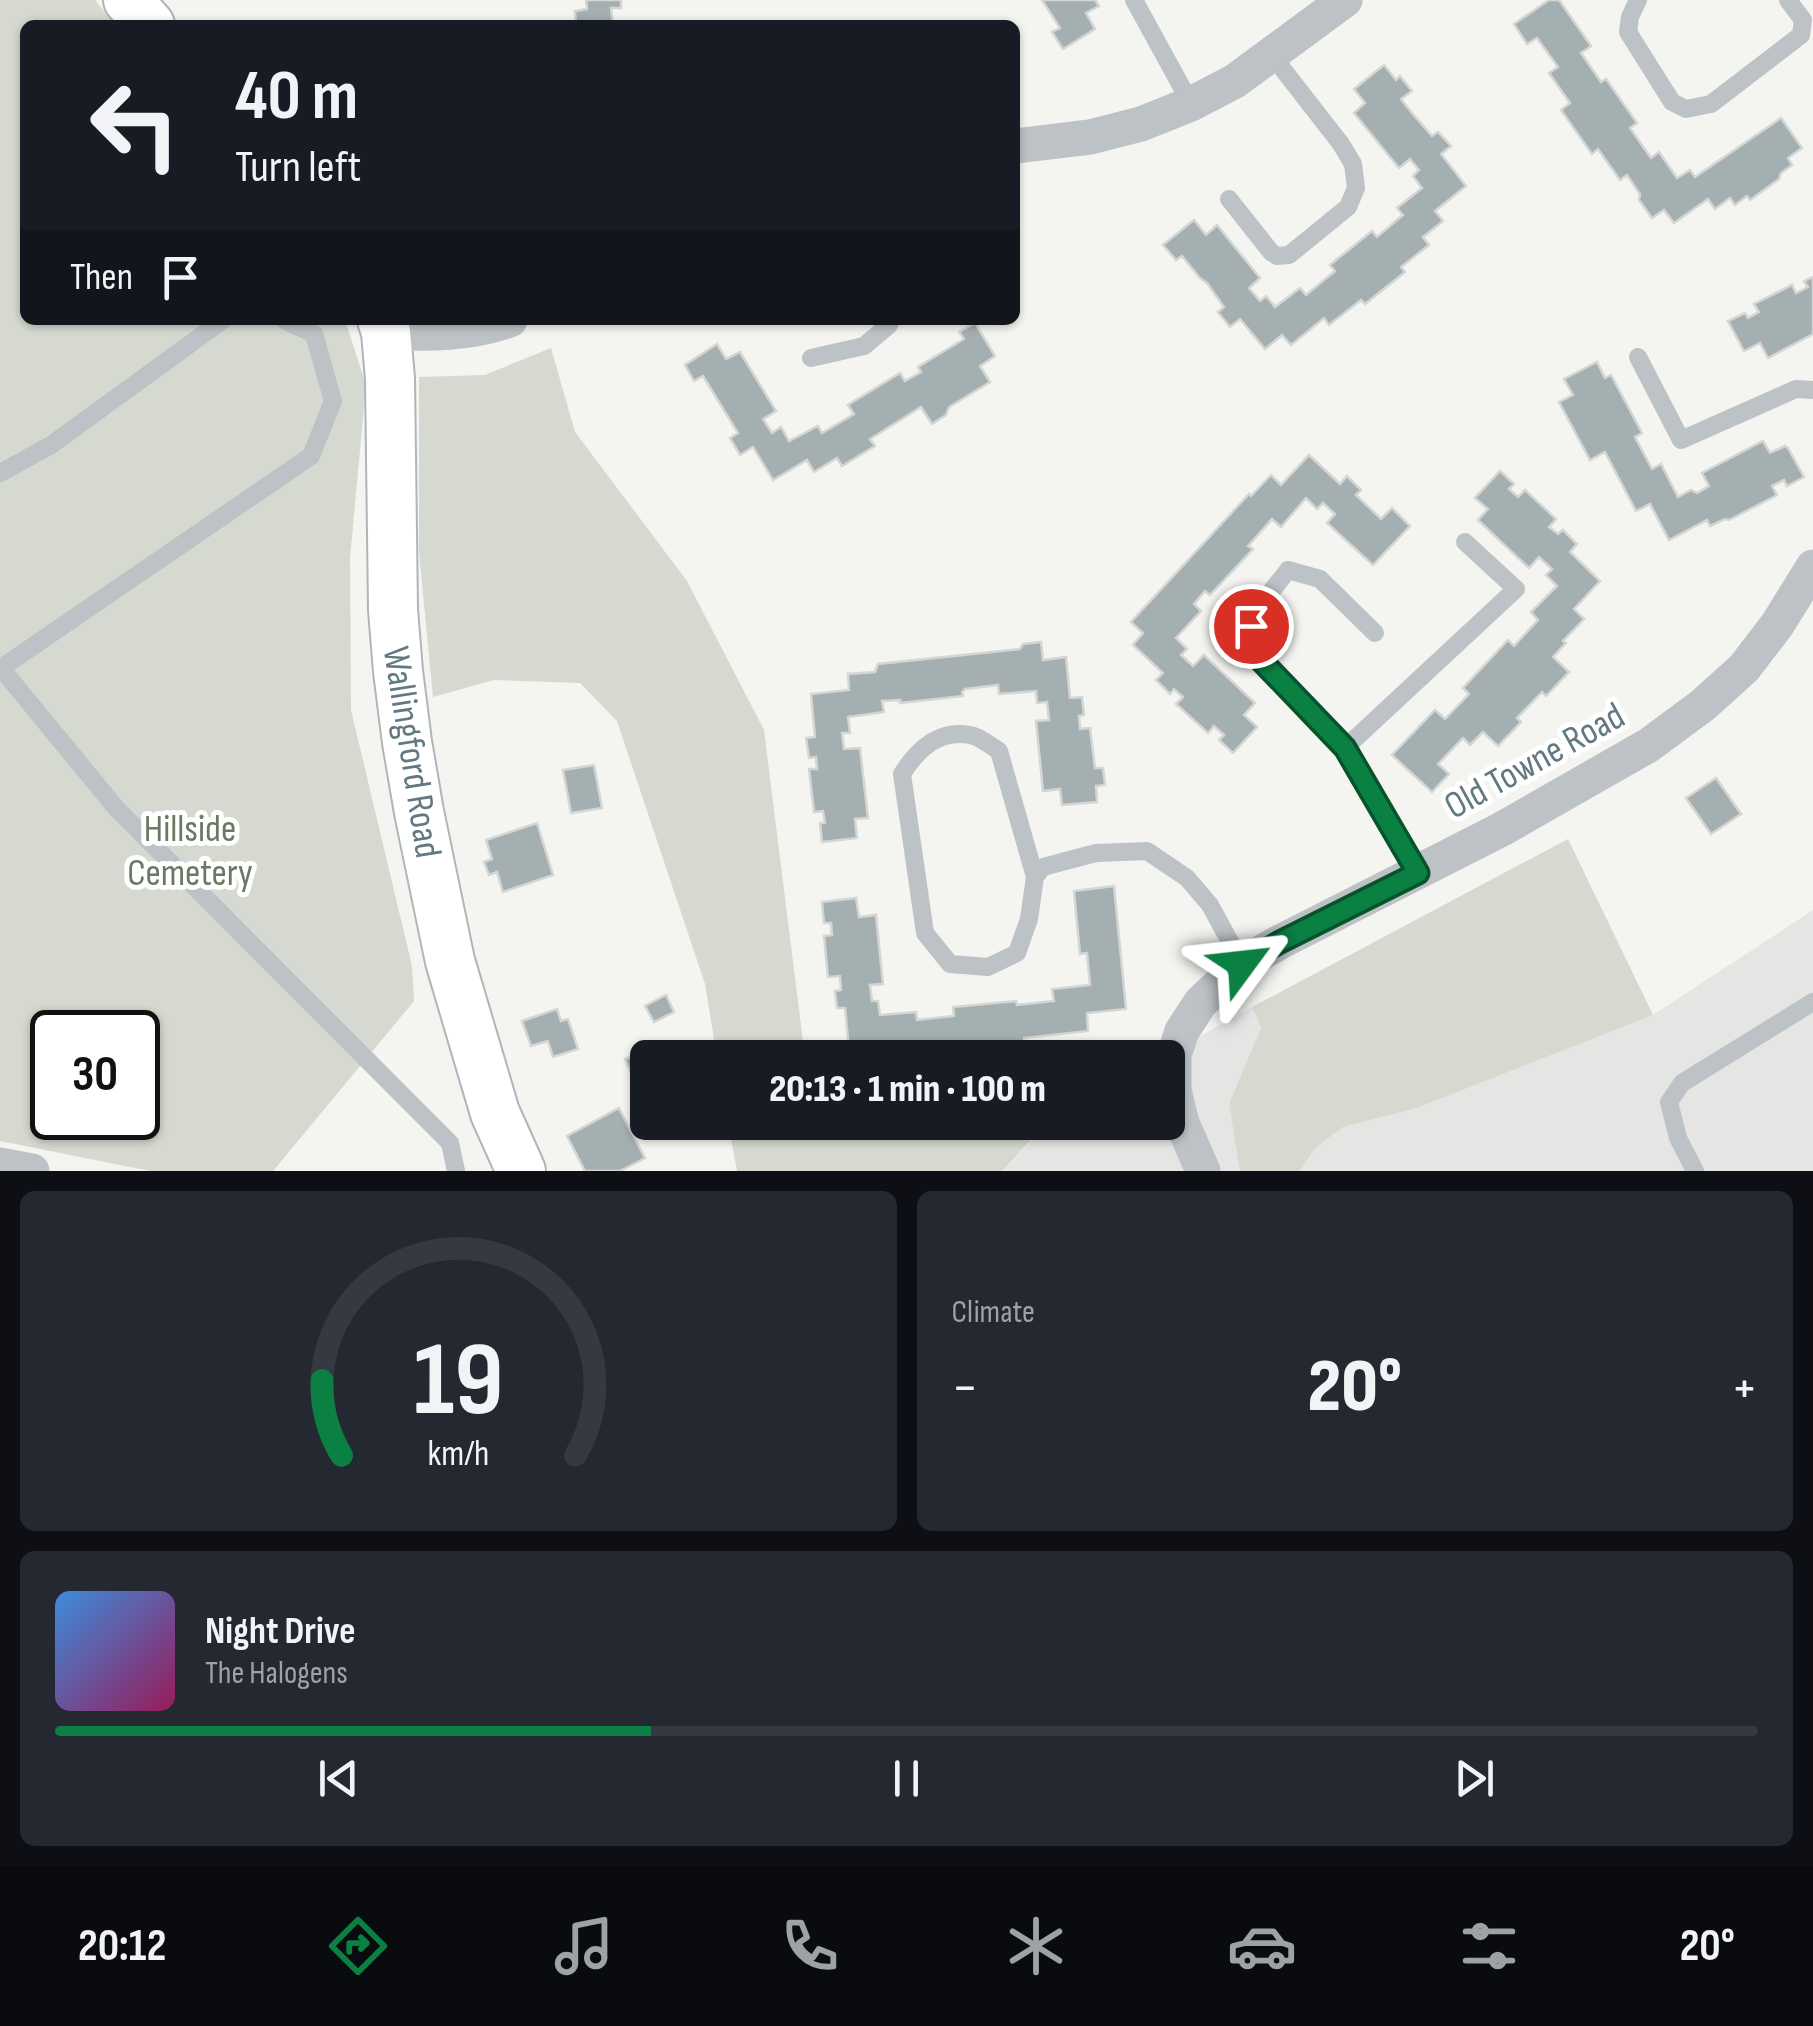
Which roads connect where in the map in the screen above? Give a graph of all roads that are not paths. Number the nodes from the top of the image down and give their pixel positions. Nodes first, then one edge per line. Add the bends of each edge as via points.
1 (128, 0) edge
2 (1134, 0) edge
3 (1346, 0) edge
4 (1637, 0) edge
5 (1788, 0) edge
6 (146, 20) edge
7 (1271, 54) junction
8 (1192, 104) junction
9 (1020, 145) edge
10 (1229, 199) dead end
11 (216, 325) edge
12 (295, 325) edge
13 (490, 325) edge
14 (889, 325) edge
15 (384, 326) edge
16 (1638, 357) dead end
17 (811, 358) dead end
18 (1813, 390) edge
19 (0, 473) edge
20 (1465, 542) dead end
21 (1813, 567) edge
22 (1375, 633) dead end
23 (1, 669) edge
24 (1345, 748) junction
25 (1418, 873) junction
26 (1035, 878) junction
27 (1242, 964) junction
28 (1813, 1002) edge
29 (0, 1165) edge
30 (514, 1169) edge
31 (32, 1171) edge
32 (456, 1171) edge
33 (1203, 1171) edge
34 (1694, 1171) edge

1 - 6 street
2 - 8 lane
3 - 7 street
4 - 5 lane via 1628,32 1672,102 1686,109 1711,104 1801,35 1803,20
7 - 8 street
7 - 10 lane via 1341,144 1356,188 1348,206 1289,255 1271,252
8 - 9 street via 1090,137
11 - 19 lane via 51,445
12 - 23 lane via 314,334 333,401 311,456
13 - 15 street via 416,334
14 - 17 lane via 864,346
15 - 30 street, Wallingford Road via 393,610 407,742 450,960
16 - 18 lane via 1681,440 1796,390
20 - 24 lane via 1516,589
21 - 25 street, Old Towne Road via 1778,625 1704,705 1598,776
22 - 24 lane via 1320,579 1288,570 1251,626 1253,652
23 - 32 lane via 116,808 450,1143
24 - 25 lane
25 - 27 street, Old Towne Road
26 - 26 lane via 1017,954 988,967 950,964 925,933 902,774 913,756 937,737 971,734 999,751
26 - 27 lane via 1043,867 1096,852 1147,851 1187,878 1210,905
27 - 33 street, Old Towne Road via 1201,1002 1174,1055 1182,1124
28 - 34 lane via 1682,1083 1668,1102
29 - 31 street

